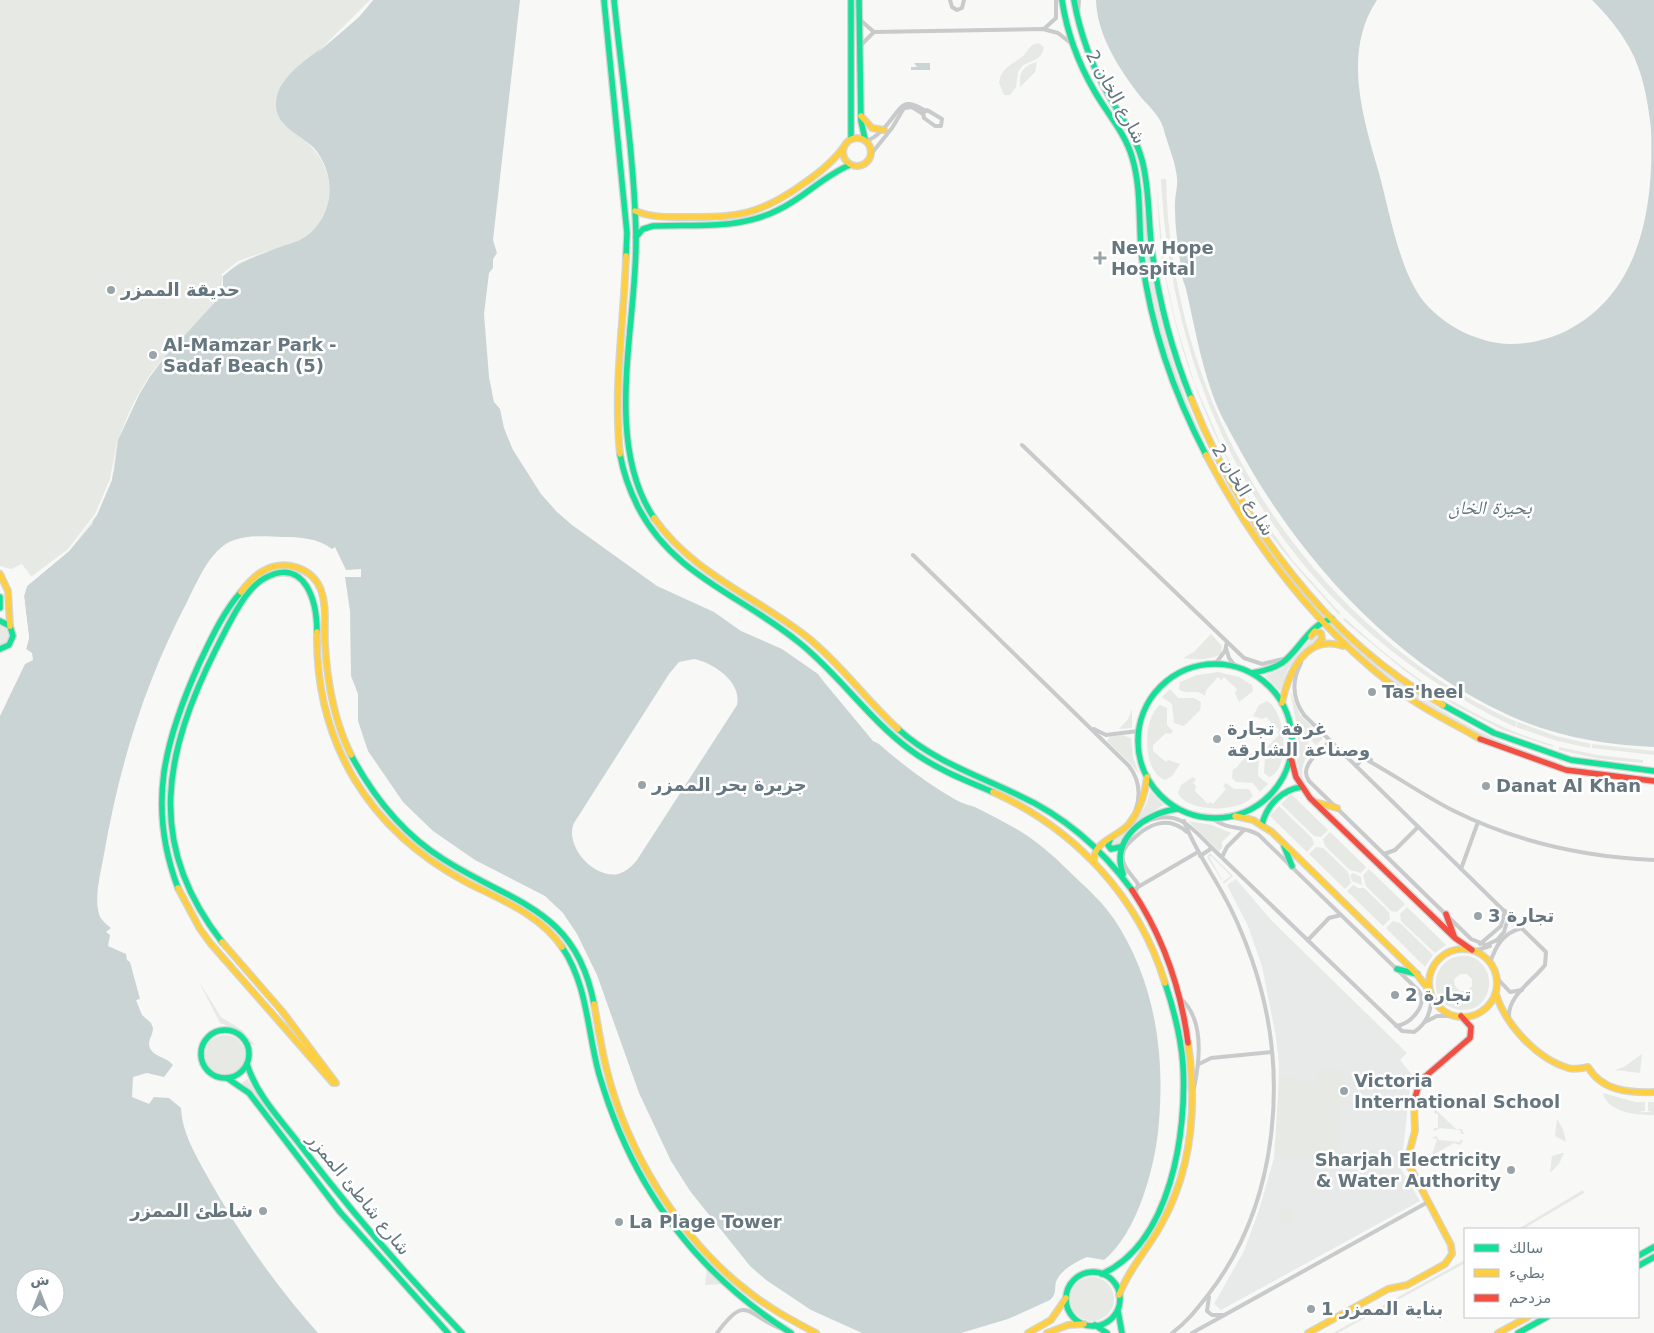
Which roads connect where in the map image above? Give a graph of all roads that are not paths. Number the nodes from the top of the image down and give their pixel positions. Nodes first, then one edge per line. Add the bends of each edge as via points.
1 (604, 0) edge
2 (614, 0) edge
3 (851, 0) edge
4 (859, 0) edge
5 (950, 0) edge
6 (964, 0) edge
7 (1056, 0) edge
8 (1062, 0) edge
9 (1074, 0) edge
10 (1079, 0) edge
11 (1077, 18) junction
12 (859, 19) junction
13 (1043, 29) junction
14 (874, 32) junction
15 (1072, 44) junction
16 (860, 47) junction
17 (917, 108) junction
18 (924, 112) junction
19 (861, 116) junction
20 (884, 130) junction
21 (851, 139) junction
22 (866, 140) junction
23 (843, 148) junction
24 (872, 153) junction
25 (850, 165) junction
26 (1144, 169) junction
27 (1135, 170) junction
28 (1137, 185) junction
29 (1146, 185) junction
30 (635, 211) junction
31 (636, 236) junction
32 (617, 402) junction
33 (626, 403) junction
34 (1022, 445) dead end
35 (913, 555) dead end
36 (0, 574) edge
37 (0, 597) edge
38 (762, 606) junction
39 (0, 608) edge
40 (757, 612) junction
41 (1332, 619) junction
42 (0, 621) edge
43 (1320, 621) junction
44 (10, 626) junction
45 (1305, 641) junction
46 (1227, 642) junction
47 (1226, 648) junction
48 (1314, 648) junction
49 (0, 649) edge
50 (1306, 654) junction
51 (1355, 654) junction
52 (1292, 655) junction
53 (1215, 664) junction
54 (1236, 667) junction
55 (1252, 673) junction
56 (332, 702) junction
57 (1282, 703) junction
58 (324, 704) junction
59 (1086, 724) junction
60 (1138, 731) junction
61 (1330, 741) junction
62 (1322, 749) junction
63 (1290, 756) junction
64 (1346, 756) junction
65 (1376, 765) junction
66 (1356, 766) junction
67 (358, 767) junction
68 (349, 771) junction
69 (1654, 772) edge
70 (1147, 777) junction
71 (1654, 781) edge
72 (1302, 787) junction
73 (1314, 801) junction
74 (1337, 808) junction
75 (1179, 809) junction
76 (1232, 816) junction
77 (1211, 818) junction
78 (1133, 819) junction
79 (1184, 821) junction
80 (1478, 822) junction
81 (1141, 824) junction
82 (1262, 825) junction
83 (1418, 827) junction
84 (1245, 830) junction
85 (1189, 834) junction
86 (1112, 839) junction
87 (1283, 844) junction
88 (1120, 847) junction
89 (1212, 848) junction
90 (1096, 849) junction
91 (1395, 850) junction
92 (1199, 854) junction
93 (1384, 854) junction
94 (1222, 857) junction
95 (1094, 860) junction
96 (1654, 860) edge
97 (1392, 862) junction
98 (1292, 866) junction
99 (1461, 869) junction
100 (1129, 887) junction
101 (1138, 887) junction
102 (1121, 893) junction
103 (1135, 895) junction
104 (1332, 905) junction
105 (1507, 913) junction
106 (1446, 914) junction
107 (1341, 915) junction
108 (1329, 918) junction
109 (1522, 928) junction
110 (1503, 936) junction
111 (1455, 938) junction
112 (1308, 940) junction
113 (1497, 940) junction
114 (1480, 944) junction
115 (1473, 951) junction
116 (1490, 963) junction
117 (1397, 969) junction
118 (1418, 975) junction
119 (1496, 977) junction
120 (1524, 989) junction
121 (1496, 992) junction
122 (1431, 993) junction
123 (1177, 996) junction
124 (1458, 1016) junction
125 (289, 1018) junction
126 (1509, 1021) junction
127 (1423, 1024) junction
128 (282, 1025) junction
129 (1396, 1026) junction
130 (1272, 1052) junction
131 (1200, 1053) junction
132 (1211, 1058) junction
133 (247, 1064) junction
134 (1199, 1064) junction
135 (227, 1078) junction
136 (1654, 1092) edge
137 (1193, 1093) junction
138 (1428, 1202) junction
139 (1654, 1247) edge
140 (1639, 1255) edge
141 (1654, 1257) edge
142 (1639, 1265) edge
143 (1102, 1274) junction
144 (1212, 1290) junction
145 (1120, 1295) junction
146 (1067, 1296) junction
147 (1118, 1309) junction
148 (1197, 1311) junction
149 (1208, 1312) junction
150 (1226, 1315) junction
151 (1526, 1318) edge
152 (1546, 1318) edge
153 (1084, 1324) junction
154 (1209, 1324) junction
155 (1095, 1325) junction
156 (788, 1332) edge
157 (448, 1333) edge
158 (462, 1333) edge
159 (717, 1333) edge
160 (816, 1333) edge
161 (1028, 1333) edge
162 (1047, 1333) edge
163 (1107, 1333) edge
164 (1122, 1333) edge
165 (1172, 1333) edge
166 (1192, 1333) edge
167 (1308, 1333) edge
168 (1498, 1333) edge
169 (1518, 1333) edge

1 - 32 street via 626,224 626,278
2 - 30 street
3 - 21 street
4 - 12 street
5 - 6 street via 957,10 962,8
7 - 13 street via 1056,18
8 - 15 street, شارع الخان 2
9 - 11 street, شارع الخان 2
10 - 11 street
11 - 26 street, شارع الخان 2 via 1091,61 1134,139
12 - 14 street
12 - 16 street
13 - 14 street
13 - 15 street via 1058,33
14 - 16 street
15 - 27 street, شارع الخان 2 via 1086,77 1125,140
16 - 19 street
17 - 18 street
17 - 20 street via 903,105
17 - 24 street via 908,106 902,109
18 - 18 street via 924,118 935,126 942,126 942,119
19 - 20 street via 869,127
19 - 22 street
20 - 22 street
21 - 22 street via 859,137
21 - 23 street
22 - 24 street
23 - 25 street via 844,158
23 - 30 street via 817,176 756,211 728,216 657,217
24 - 25 street via 863,165
25 - 31 street via 764,217 730,224 653,226
26 - 27 street
26 - 29 street, شارع الخان 2
27 - 28 street, شارع الخان 2
28 - 29 street
28 - 43 street, شارع الخان 2 via 1140,239 1150,303 1162,350 1188,422 1240,521 1276,571
29 - 41 street, شارع الخان 2 via 1163,309 1178,366 1198,420 1222,470 1255,526 1292,575
30 - 31 street
31 - 33 street
32 - 33 street
32 - 40 street via 617,433 623,470 632,498 646,524 675,557
33 - 38 street via 626,432 633,472 657,524 687,557
34 - 46 street
35 - 59 street
36 - 44 street via 8,591
37 - 39 street
38 - 40 street
38 - 90 street via 824,650 883,716 912,741 957,769 1037,804
40 - 95 street via 816,656 878,723 909,749 956,778 1040,816
41 - 43 street
41 - 69 street, شارع الخان 2 via 1405,681 1482,729 1560,758 1602,767
42 - 44 street
43 - 45 street
43 - 51 street, شارع الخان 2
44 - 49 street via 12,642
45 - 48 street via 1314,632 1320,632 1322,639
45 - 52 street
46 - 47 street
46 - 52 street via 1244,658 1258,664 1270,664
47 - 53 street
47 - 54 street
48 - 50 street
48 - 51 street via 1332,642
50 - 57 street via 1290,674
50 - 61 street via 1295,678 1296,699 1304,715
51 - 71 street, شارع الخان 2 via 1415,701 1489,744 1574,772
52 - 55 street via 1274,669
53 - 54 street
53 - 60 street via 1185,670 1166,681 1146,705
54 - 55 street
55 - 57 street via 1271,688
56 - 58 street
56 - 67 street
56 - 128 street via 323,598 319,585 310,574 297,567 283,564 268,566 246,584 205,652 178,714 163,767 162,832 180,895 207,939
57 - 63 street via 1291,730
58 - 68 street via 334,738
58 - 125 street via 313,595 304,581 294,575 271,575 250,594 213,656 183,724 170,777 171,832 189,892 215,934
59 - 60 street via 1106,735
59 - 78 street via 1134,774 1139,794
60 - 70 street via 1139,757
61 - 62 street
61 - 64 street
62 - 64 street via 1332,748
62 - 74 street via 1307,764 1306,775
63 - 72 street
63 - 76 street via 1282,778 1270,794 1250,809
64 - 65 street via 1357,750
64 - 66 street
65 - 66 street via 1364,759
65 - 80 street
66 - 83 street
67 - 68 street
67 - 160 street via 387,810 425,847 458,868 521,899 565,936 580,957 589,981 600,1044 616,1100 639,1153 664,1196 693,1236 736,1282 780,1315
68 - 156 street via 380,816 414,849 454,875 516,906 565,950 580,981 603,1088 639,1172 672,1223 704,1263 739,1297
70 - 75 street via 1160,796
70 - 78 street via 1144,799
72 - 73 street
72 - 82 street via 1287,790 1265,813
73 - 74 street
73 - 111 street
74 - 93 street
75 - 77 street
75 - 81 street via 1160,810
76 - 77 street
76 - 82 street via 1248,818
77 - 84 street via 1227,827
78 - 86 street
79 - 81 street via 1162,817
79 - 85 street
79 - 89 street via 1195,828
80 - 96 street via 1564,848 1612,857
80 - 99 street
81 - 88 street
82 - 87 street
83 - 91 street
83 - 99 street
84 - 94 street via 1227,847
84 - 98 street via 1259,834
85 - 92 street
85 - 101 street via 1175,824 1158,823 1146,827 1130,842 1123,852 1123,861
86 - 88 street via 1108,843 1109,848
86 - 90 street
87 - 98 street
87 - 118 street
88 - 100 street via 1118,862
89 - 92 street
89 - 94 street
90 - 95 street
90 - 100 street
91 - 93 street
91 - 97 street
92 - 101 street
92 - 130 street via 1224,896 1247,946 1263,1000
93 - 97 street
94 - 112 street
95 - 102 street
97 - 106 street
98 - 104 street
99 - 105 street
100 - 102 street
100 - 103 street
101 - 103 street
102 - 143 street via 1152,943 1164,982 1181,1052 1184,1105 1176,1159 1157,1212 1124,1263
103 - 123 street via 1162,944
104 - 107 street
104 - 108 street
105 - 109 street
105 - 110 street
105 - 114 street via 1501,926
106 - 111 street
106 - 114 street
107 - 108 street
107 - 117 street
108 - 112 street
109 - 110 street
109 - 120 street via 1544,949 1547,958 1544,967
110 - 113 street
110 - 116 street
111 - 115 street
112 - 129 street
113 - 114 street
113 - 115 street via 1488,947
115 - 116 street
115 - 122 street via 1452,951 1440,959 1430,976
116 - 119 street
117 - 118 street
117 - 129 street via 1420,991 1423,1002 1406,1022
118 - 122 street
119 - 120 street via 1510,992
119 - 121 street
120 - 126 street via 1510,1004
121 - 124 street via 1482,1011
121 - 126 street via 1500,1008
122 - 124 street via 1439,1007
122 - 127 street via 1431,1010
123 - 131 street via 1192,1012
123 - 137 street via 1188,1037
124 - 127 street via 1437,1016
124 - 138 street via 1471,1027 1470,1038 1420,1081 1414,1094 1417,1124 1408,1163
125 - 128 street via 287,1025
125 - 128 street via 336,1083
126 - 136 street via 1549,1060 1570,1068 1588,1067 1597,1081 1616,1088
127 - 129 street via 1410,1033
130 - 132 street
130 - 144 street via 1272,1122 1261,1186 1238,1250
131 - 132 street
131 - 134 street
132 - 134 street
133 - 135 street via 239,1074
133 - 135 street via 248,1050 242,1037 224,1030 209,1036 200,1053 204,1066 214,1076
133 - 158 street, شارع شاطئ الممزر via 256,1088 347,1206
134 - 137 street
135 - 157 street, شارع شاطئ الممزر via 248,1094 340,1212
137 - 145 street via 1190,1133 1177,1189 1152,1240 1124,1279
138 - 150 street
138 - 167 street via 1451,1245 1452,1254 1447,1262 1407,1285 1388,1289
139 - 140 street
141 - 142 street
143 - 145 street via 1115,1284
143 - 146 street via 1090,1272 1079,1276 1070,1285
144 - 148 street
144 - 149 street via 1207,1302
145 - 147 street
146 - 153 street via 1074,1318
146 - 161 street via 1054,1317
147 - 155 street via 1110,1319
147 - 164 street
148 - 149 street
148 - 165 street
149 - 150 street
149 - 154 street
150 - 154 street
151 - 168 street
152 - 169 street
153 - 155 street
153 - 162 street via 1068,1325
154 - 166 street
155 - 163 street
156 - 159 street via 745,1310 732,1314

